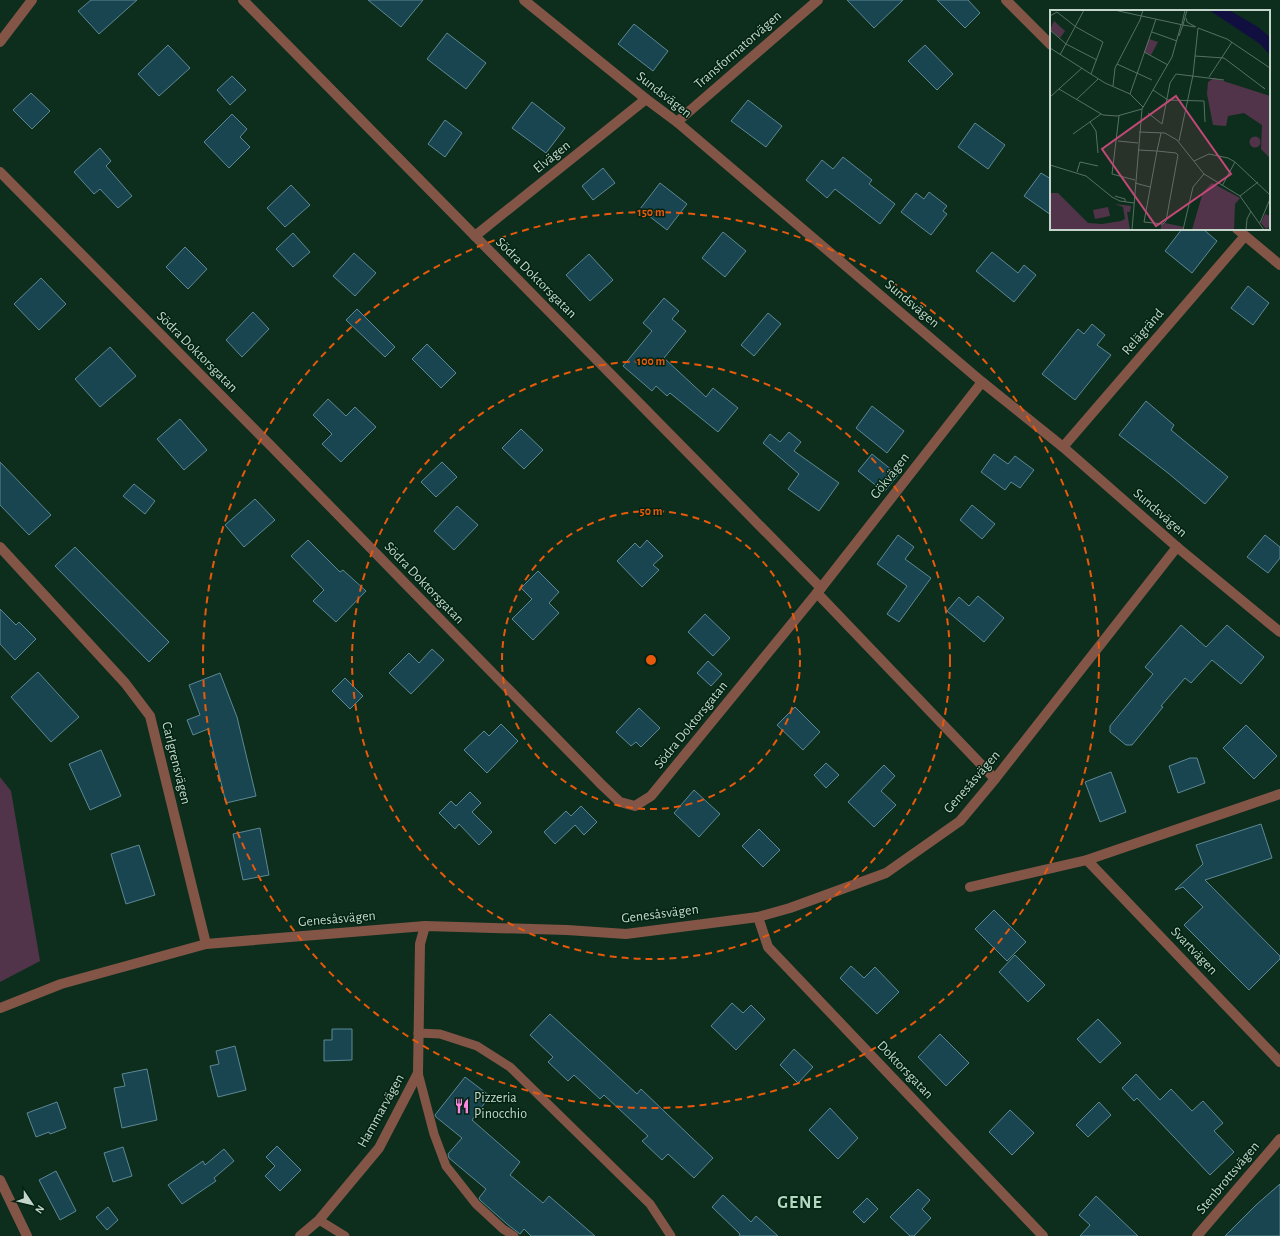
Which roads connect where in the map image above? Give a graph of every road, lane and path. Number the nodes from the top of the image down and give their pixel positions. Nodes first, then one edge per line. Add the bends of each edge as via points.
1 (32, 0) edge
2 (243, 0) edge
3 (524, 0) edge
4 (818, 0) edge
5 (1006, 0) edge
6 (0, 42) edge
7 (1050, 44) edge
8 (646, 99) junction
9 (677, 122) junction
10 (0, 172) edge
11 (1238, 230) edge
12 (475, 236) junction
13 (1244, 237) junction
14 (1280, 265) edge
15 (982, 382) junction
16 (1063, 446) junction
17 (0, 547) edge
18 (1177, 547) junction
19 (819, 590) junction
20 (1280, 632) edge
21 (995, 779) junction
22 (1280, 794) edge
23 (1087, 860) junction
24 (970, 887) dead end
25 (758, 917) junction
26 (425, 926) junction
27 (206, 944) junction
28 (0, 1008) edge
29 (418, 1033) junction
30 (1280, 1062) edge
31 (418, 1073) junction
32 (1280, 1139) edge
33 (0, 1180) edge
34 (319, 1220) junction
35 (27, 1236) edge
36 (300, 1236) edge
37 (345, 1236) edge
38 (514, 1236) edge
39 (671, 1236) edge
40 (1043, 1236) edge
41 (1197, 1236) edge

1 - 6 street
2 - 12 street, Södra Doktorsgatan
3 - 8 street, Sundsvägen
4 - 9 street, Transformatorvägen
5 - 7 street
8 - 9 street, Sundsvägen
8 - 12 street, Elvägen
9 - 15 street, Sundsvägen
10 - 19 street, Södra Doktorsgatan via 620,802 635,806 651,796
11 - 13 street
12 - 19 street, Södra Doktorsgatan
13 - 14 street
13 - 16 street, Relägränd
15 - 16 street, Sundsvägen
15 - 19 street, Gökvägen
16 - 18 street, Sundsvägen
17 - 27 street, Carlgrensvägen via 125,683 150,716
18 - 20 street, Sundsvägen
18 - 21 street, Genesåsvägen
19 - 21 street, Södra Doktorsgatan
21 - 25 street, Genesåsvägen via 960,821 886,872 790,908
22 - 23 street
23 - 24 street
23 - 30 street, Svartvägen
25 - 26 street, Genesåsvägen via 626,934
25 - 40 street, Doktorsgatan via 768,947
26 - 27 street, Genesåsvägen
26 - 29 street, Hammarvägen via 420,944
27 - 28 street, Genesåsvägen via 61,984
29 - 31 street, Hammarvägen
29 - 39 lane via 440,1034 477,1046 510,1067 650,1204
31 - 34 street, Hammarvägen via 379,1148
31 - 38 lane via 434,1134 446,1166 476,1204
32 - 41 street, Stenbrottsvägen
33 - 35 street
34 - 36 street, Hammarvägen
34 - 37 lane

